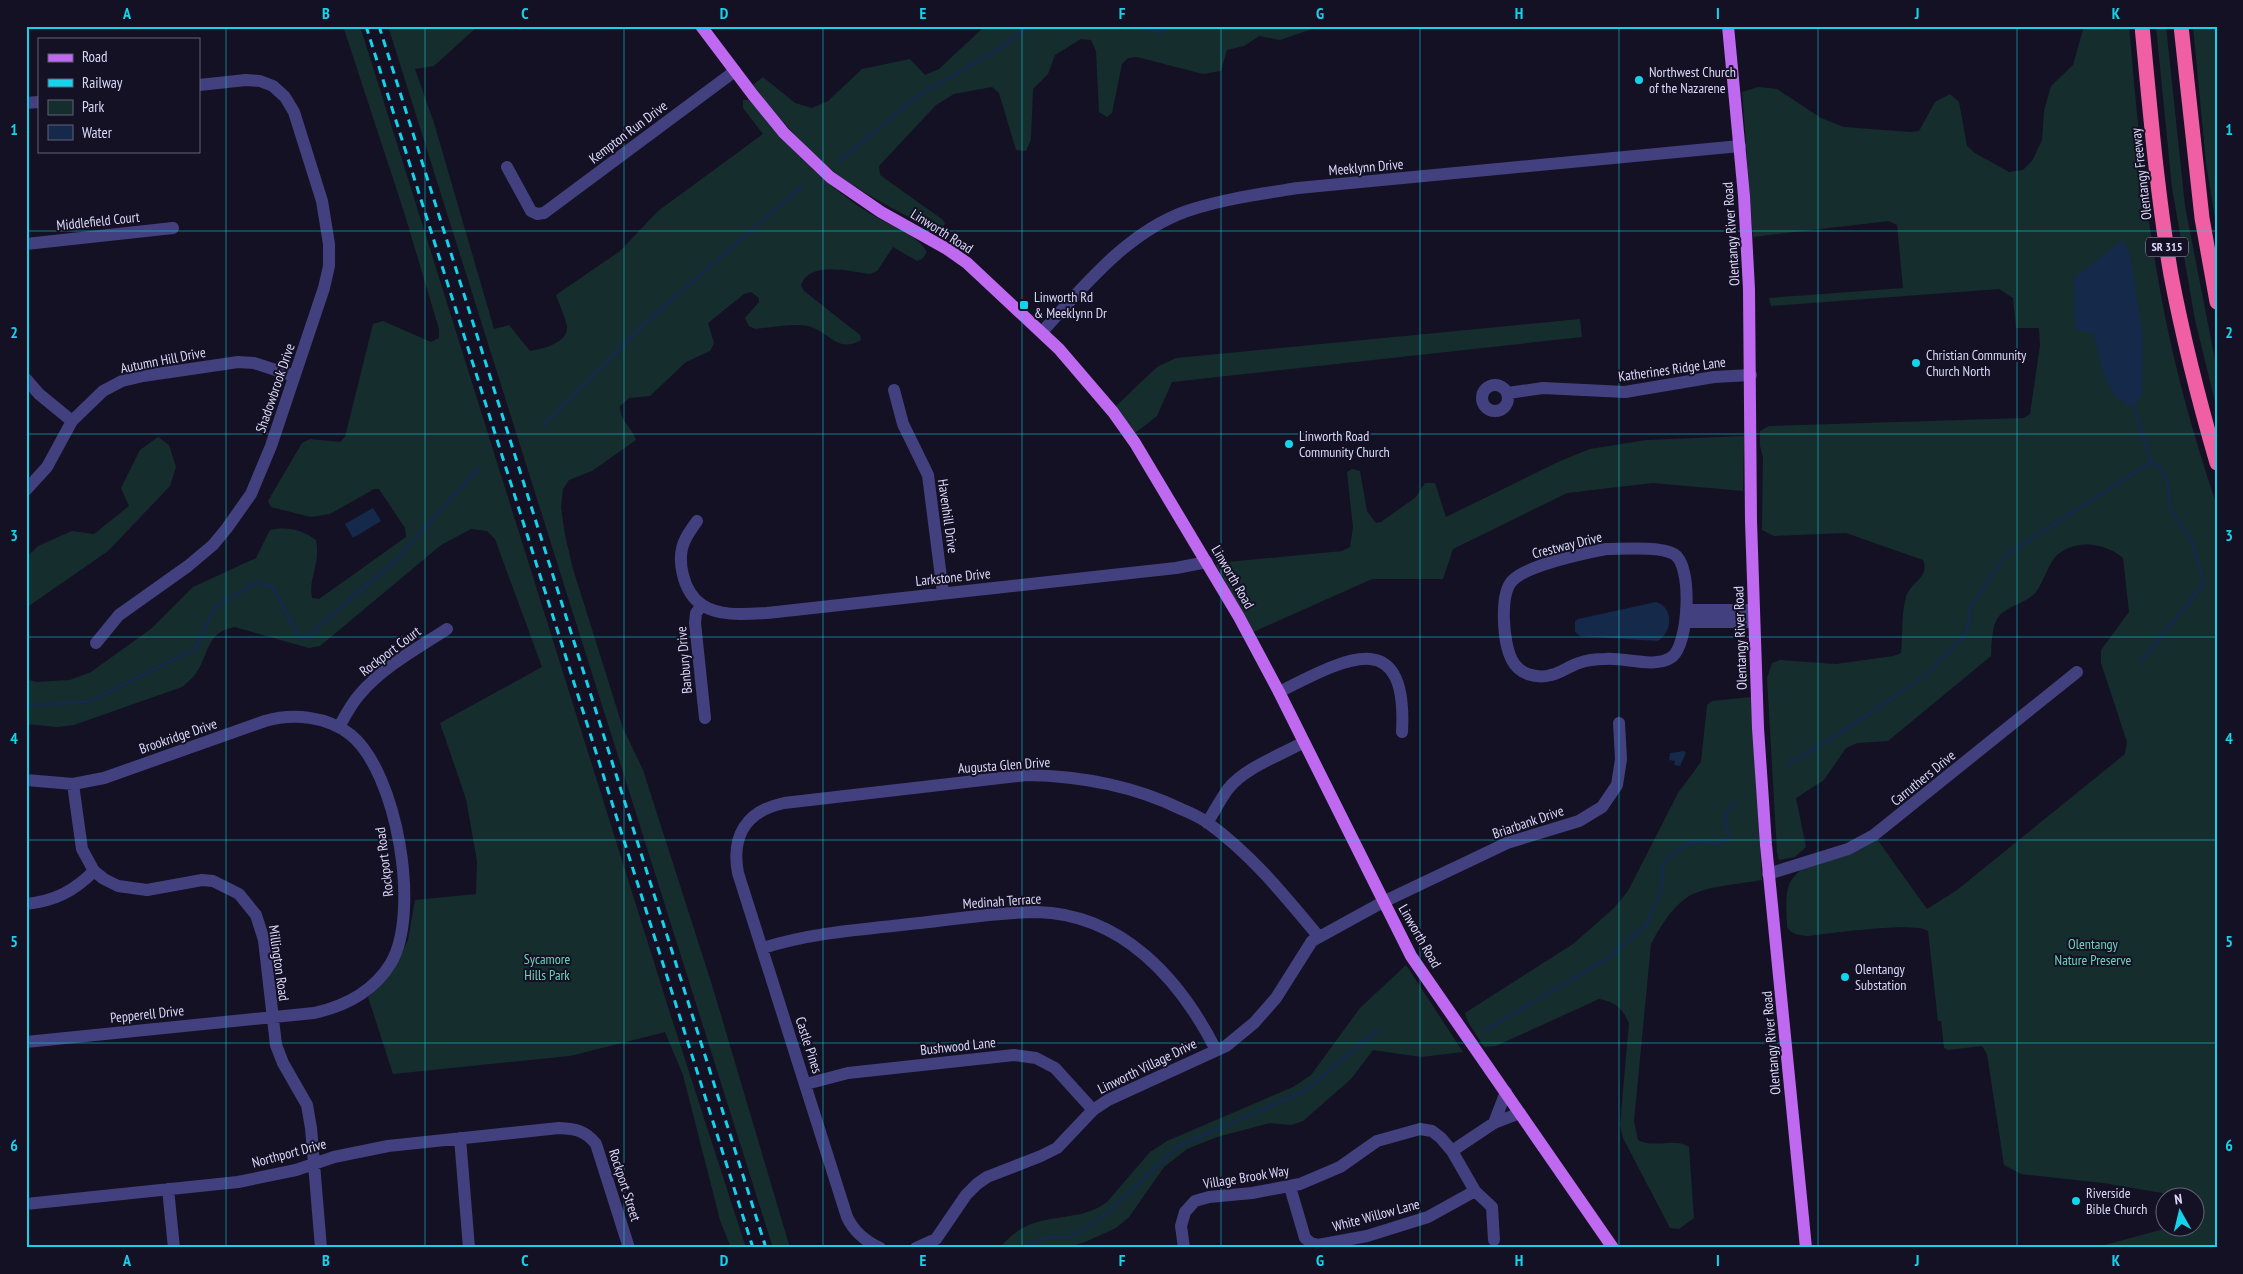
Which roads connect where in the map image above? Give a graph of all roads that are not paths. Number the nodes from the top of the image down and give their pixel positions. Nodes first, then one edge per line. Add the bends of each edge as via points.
1 (701, 26) edge
2 (1728, 26) edge
3 (2142, 26) edge
4 (2181, 26) edge
5 (735, 71) junction
6 (200, 85) edge
7 (1740, 146) junction
8 (507, 167) dead end
9 (173, 228) dead end
10 (26, 244) edge
11 (2217, 302) edge
12 (1042, 332) junction
13 (1750, 375) junction
14 (294, 376) junction
15 (26, 379) edge
16 (894, 390) dead end
17 (1508, 393) dead end
18 (72, 421) junction
19 (2217, 463) edge
20 (26, 490) edge
21 (697, 521) dead end
22 (1207, 562) junction
23 (943, 593) junction
24 (702, 605) junction
25 (1686, 616) junction
26 (1754, 616) junction
27 (448, 629) dead end
28 (96, 644) dead end
29 (2077, 672) dead end
30 (1279, 692) junction
31 (705, 718) dead end
32 (1619, 723) dead end
33 (339, 727) junction
34 (1402, 732) dead end
35 (1304, 742) junction
36 (26, 780) edge
37 (73, 784) junction
38 (1207, 823) junction
39 (739, 837) joint
40 (94, 871) junction
41 (1768, 874) junction
42 (1383, 902) junction
43 (26, 904) edge
44 (1319, 936) junction
45 (763, 948) junction
46 (272, 1017) junction
47 (26, 1042) edge
48 (1216, 1050) junction
49 (806, 1084) junction
50 (1506, 1092) junction
51 (1093, 1110) junction
52 (1520, 1113) junction
53 (1494, 1122) junction
54 (559, 1128) joint
55 (460, 1138) junction
56 (1452, 1151) junction
57 (314, 1164) junction
58 (1290, 1186) junction
59 (168, 1189) junction
60 (1475, 1191) junction
61 (26, 1204) edge
62 (1494, 1240) dead end
63 (174, 1248) edge
64 (322, 1248) edge
65 (469, 1248) edge
66 (629, 1248) edge
67 (880, 1248) edge
68 (916, 1248) edge
69 (1184, 1248) edge
70 (1613, 1248) edge
71 (1806, 1248) edge

1 - 5 main road, Linworth Road
2 - 7 main road, Olentangy River Road
3 - 19 highway, Olentangy Freeway / SR 315 via 2171,275
4 - 11 highway, SR 315 via 2202,218
5 - 8 street, Kempton Run Drive via 544,212 530,211
5 - 12 main road, Linworth Road via 784,133 830,177 881,212 967,263
6 - 14 street, Shadowbrook Drive via 260,81 273,86 294,112 322,201 329,266
7 - 12 street, Meeklynn Drive via 1298,188 1229,199 1185,212 1148,231 1085,285
7 - 13 main road, Olentangy River Road via 1750,289
9 - 10 street, Middlefield Court
12 - 22 main road, Linworth Road via 1113,412
13 - 17 street, Katherines Ridge Lane via 1714,377 1625,392 1543,388
13 - 26 main road, Olentangy River Road
14 - 18 street, Autumn Hill Drive via 254,363 238,362 143,376 122,381 103,391
14 - 28 street, Shadowbrook Drive via 251,494 228,528 188,566 119,615
15 - 18 street
16 - 23 street, Havenhill Drive via 903,424 928,475
18 - 20 street, Autumn Hill Drive via 47,467
21 - 24 street via 685,539 681,557 682,570 692,594
22 - 23 street, Larkstone Drive
22 - 30 main road, Linworth Road
23 - 24 street, Larkstone Drive via 767,613 734,614
24 - 31 street, Banbury Drive via 696,613 695,623
25 - 25 street, Crestway Drive via 1681,645 1672,657 1665,660 1604,659 1579,663 1557,674 1539,677 1521,671 1512,660 1504,607 1507,589 1519,575 1606,549 1662,551 1674,554 1684,569
25 - 26 street
26 - 41 main road, Olentangy River Road
27 - 33 street, Rockport Court via 371,683 359,694
29 - 41 street, Carruthers Drive via 1874,835 1848,849
30 - 34 street via 1335,664 1370,660 1382,662 1390,668 1400,685 1404,708
30 - 35 main road, Linworth Road
32 - 42 street, Briarbank Drive via 1621,759 1617,785 1602,808 1579,821 1507,843
33 - 37 street, Brookridge Drive via 302,716 277,718 104,778
33 - 46 street, Rockport Road via 369,756 390,803 403,871 404,911 400,940 379,980 352,1000 314,1013
35 - 38 street via 1238,779 1228,788
35 - 42 main road, Linworth Road
36 - 37 street, Brookridge Drive
37 - 40 street via 82,849
38 - 39 street, Augusta Glen Drive via 1138,790 1088,779 1027,775 774,805 748,821
38 - 44 street, Augusta Glen Drive via 1258,867
39 - 45 street, Castle Pines via 736,855 738,874
40 - 43 street via 64,896
40 - 46 street, Millington Road via 111,882 132,889 162,888 202,880 224,885 239,894 261,926
41 - 71 main road, Olentangy River Road
42 - 44 street, Linworth Village Drive
42 - 50 main road, Linworth Road via 1411,956
44 - 48 street, Linworth Village Drive via 1306,947 1276,998 1254,1023 1239,1037
45 - 48 street, Medinah Terrace via 797,937 884,927 1011,914 1062,914 1110,930 1136,946 1189,1004
45 - 49 street, Castle Pines
46 - 47 street, Pepperell Drive
46 - 57 street, Millington Road via 276,1045 283,1063 307,1105
48 - 51 street, Linworth Village Drive via 1124,1091
49 - 51 street, Bushwood Lane via 848,1073 1014,1055 1036,1058 1055,1068
49 - 67 street, Castle Pines via 847,1217 865,1240
50 - 52 main road, Linworth Road
50 - 53 street
51 - 68 street, Linworth Village Drive via 1057,1148 977,1184 936,1239
52 - 53 street
52 - 70 main road, Linworth Road
53 - 56 street
54 - 55 street, Northport Drive
54 - 66 street, Rockport Street via 580,1130 596,1144
55 - 57 street, Northport Drive via 388,1146
55 - 65 street
56 - 58 street, Village Brook Way via 1432,1131 1420,1129 1377,1141 1340,1168
56 - 60 street, Village Brook Way
57 - 59 street, Northport Drive via 238,1182
57 - 64 street, Millington Road
58 - 60 street, White Willow Lane via 1305,1238 1318,1245 1367,1236 1428,1217
58 - 69 street, Village Brook Way via 1195,1201 1185,1212 1181,1226
59 - 61 street, Northport Drive
59 - 63 street
60 - 62 street, Village Brook Way via 1492,1207

